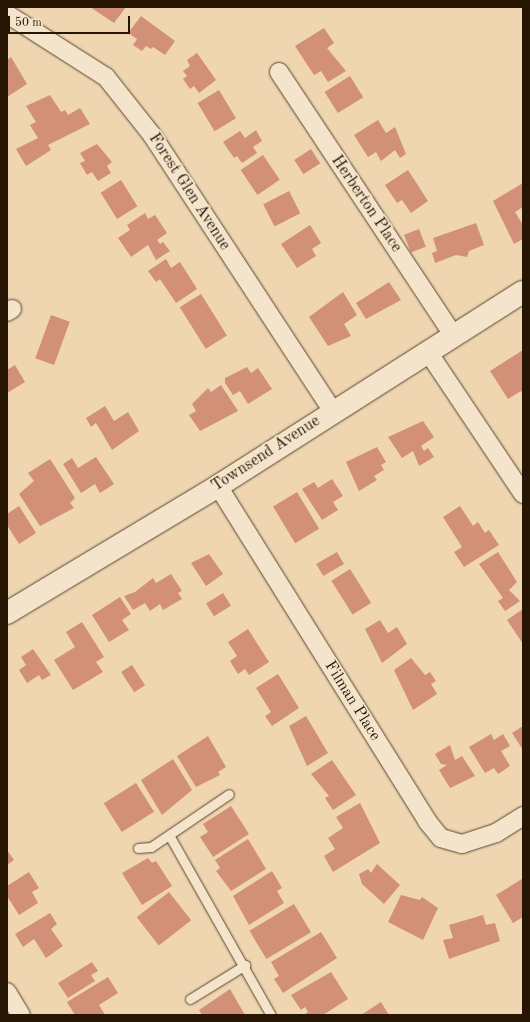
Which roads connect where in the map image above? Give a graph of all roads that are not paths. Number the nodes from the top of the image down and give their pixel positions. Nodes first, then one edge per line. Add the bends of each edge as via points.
1 (7, 14) edge
2 (279, 72) dead end
3 (523, 292) edge
4 (454, 336) junction
5 (428, 352) junction
6 (332, 410) junction
7 (218, 486) junction
8 (523, 494) edge
9 (7, 613) edge
10 (229, 794) dead end
11 (523, 816) edge
12 (169, 835) junction
13 (138, 848) dead end
14 (245, 965) junction
15 (7, 992) edge
16 (190, 999) dead end
17 (21, 1015) edge
18 (271, 1015) edge

1 - 6 street, Forest Glen Avenue via 106,77 152,135
2 - 4 street, Herberton Place
3 - 4 street, Townsend Avenue
4 - 5 street, Townsend Avenue
5 - 6 street, Townsend Avenue
5 - 8 street
6 - 7 street, Townsend Avenue
7 - 9 street, Townsend Avenue
7 - 11 street, Filman Place via 427,821 441,838 462,844 496,833
10 - 12 lane
12 - 13 lane via 151,848
12 - 14 lane
14 - 16 lane
14 - 18 lane
15 - 17 street

